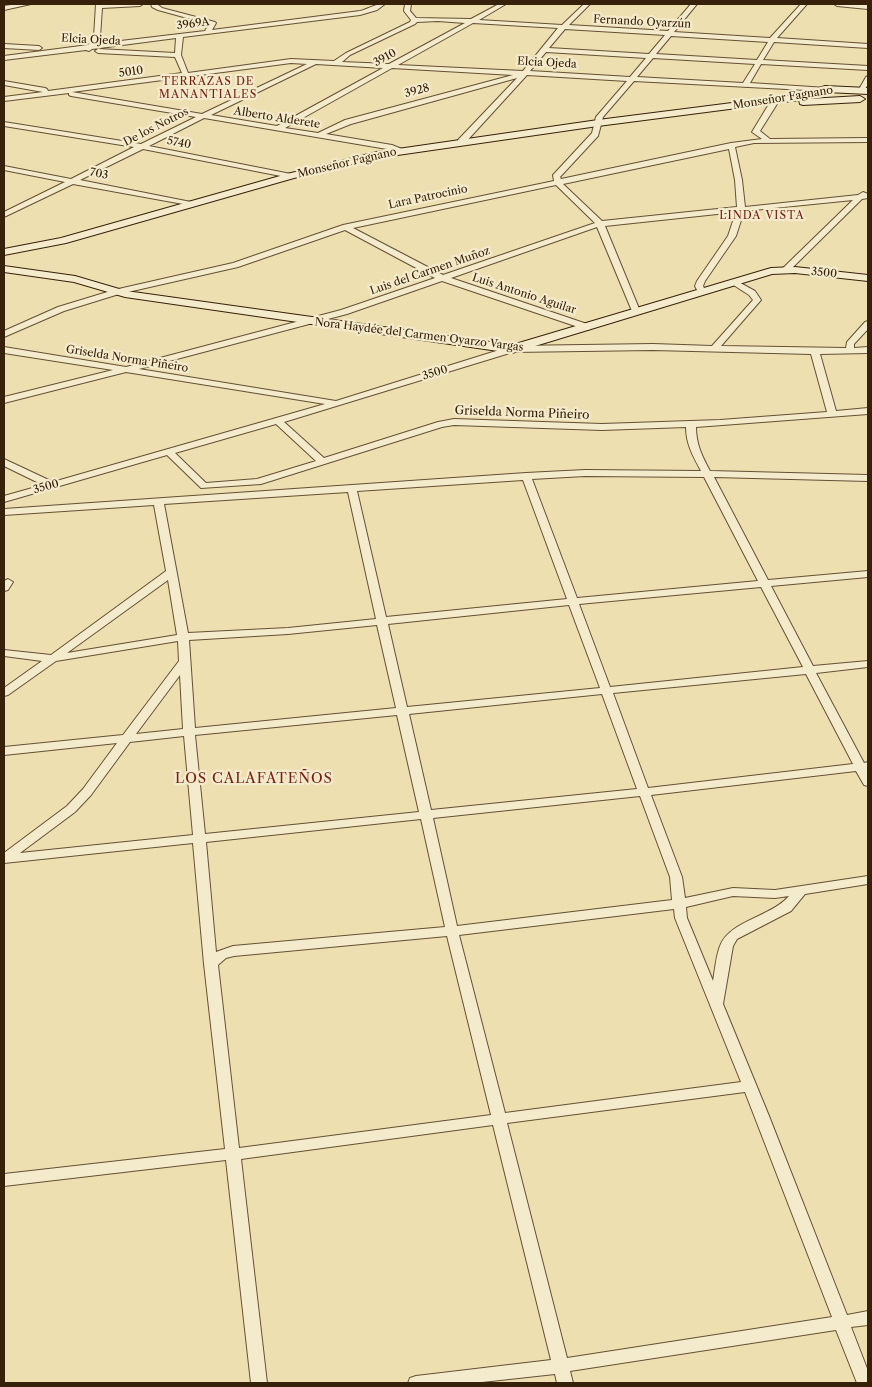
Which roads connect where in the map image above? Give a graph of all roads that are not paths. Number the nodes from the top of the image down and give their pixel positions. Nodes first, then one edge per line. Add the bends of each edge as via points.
1 (28, 4) edge
2 (140, 4) edge
3 (154, 4) edge
4 (382, 4) edge
5 (408, 4) edge
6 (503, 4) edge
7 (587, 4) edge
8 (694, 4) edge
9 (804, 4) edge
10 (837, 4) edge
11 (99, 5) edge
12 (868, 7) edge
13 (4, 8) edge
14 (414, 20) junction
15 (472, 22) junction
16 (563, 27) junction
17 (208, 32) junction
18 (669, 34) junction
19 (180, 36) junction
20 (772, 40) junction
21 (4, 46) edge
22 (868, 46) edge
23 (89, 49) junction
24 (68, 50) junction
25 (544, 50) junction
26 (178, 55) junction
27 (652, 56) junction
28 (4, 58) edge
29 (291, 61) joint
30 (319, 61) junction
31 (337, 62) junction
32 (759, 62) junction
33 (392, 66) junction
34 (868, 68) edge
35 (525, 73) junction
36 (186, 75) junction
37 (868, 78) edge
38 (632, 79) junction
39 (4, 82) edge
40 (746, 84) junction
41 (820, 91) junction
42 (56, 92) junction
43 (866, 94) edge
44 (4, 99) edge
45 (840, 100) junction
46 (773, 104) junction
47 (697, 110) junction
48 (201, 117) junction
49 (598, 123) junction
50 (4, 124) edge
51 (277, 129) junction
52 (316, 136) junction
53 (767, 139) junction
54 (868, 140) edge
55 (461, 142) junction
56 (731, 145) junction
57 (140, 147) junction
58 (399, 151) junction
59 (4, 168) edge
60 (291, 176) junction
61 (74, 181) junction
62 (556, 181) junction
63 (868, 190) edge
64 (865, 196) edge
65 (191, 204) junction
66 (741, 208) junction
67 (4, 215) edge
68 (600, 224) junction
69 (346, 227) junction
70 (4, 252) edge
71 (4, 269) edge
72 (785, 270) junction
73 (442, 278) junction
74 (868, 278) edge
75 (735, 282) junction
76 (117, 292) junction
77 (702, 292) junction
78 (636, 311) junction
79 (311, 322) junction
80 (868, 324) edge
81 (588, 327) junction
82 (4, 334) edge
83 (512, 349) junction
84 (714, 349) junction
85 (4, 350) edge
86 (850, 350) junction
87 (868, 350) edge
88 (814, 351) junction
89 (121, 370) junction
90 (4, 400) edge
91 (336, 404) junction
92 (868, 411) edge
93 (832, 414) junction
94 (278, 420) junction
95 (691, 424) junction
96 (169, 452) junction
97 (322, 461) junction
98 (4, 462) edge
99 (707, 474) junction
100 (526, 476) junction
101 (868, 478) edge
102 (264, 481) junction
103 (52, 486) junction
104 (352, 489) junction
105 (266, 494) junction
106 (4, 498) edge
107 (160, 503) junction
108 (4, 512) edge
109 (172, 572) junction
110 (868, 574) edge
111 (764, 583) junction
112 (574, 601) junction
113 (381, 621) junction
114 (183, 637) junction
115 (4, 653) edge
116 (55, 658) junction
117 (184, 662) junction
118 (868, 664) edge
119 (809, 670) junction
120 (608, 690) junction
121 (4, 693) edge
122 (402, 711) junction
123 (189, 731) junction
124 (127, 738) junction
125 (4, 751) edge
126 (865, 767) edge
127 (868, 782) edge
128 (643, 792) junction
129 (426, 814) junction
130 (200, 838) junction
131 (4, 859) edge
132 (868, 880) edge
133 (800, 891) junction
134 (679, 904) junction
135 (452, 931) junction
136 (211, 964) junction
137 (716, 1007) junction
138 (749, 1086) junction
139 (500, 1118) junction
140 (233, 1154) junction
141 (4, 1180) edge
142 (868, 1318) edge
143 (840, 1322) junction
144 (561, 1366) junction
145 (259, 1383) edge
146 (416, 1383) edge
147 (565, 1383) edge
148 (865, 1383) edge

1 - 13 street
2 - 11 street
3 - 17 street via 160,9 209,21 213,25
4 - 17 street, 3969A via 360,13
5 - 14 street via 407,11
6 - 15 street, 3910
7 - 16 street
8 - 18 street
9 - 20 street
10 - 12 street
11 - 23 street via 97,37
14 - 15 street, Fernando Oyarzún
14 - 31 street via 408,27
15 - 16 street, Fernando Oyarzún
15 - 33 street, 3910
16 - 18 street, Fernando Oyarzún
16 - 25 street
17 - 19 street, 3969A
18 - 20 street, Fernando Oyarzún
18 - 27 street
19 - 23 street, 3969A
19 - 26 street
20 - 22 street, Fernando Oyarzún
20 - 32 street
21 - 24 street, Elcia Ojeda
23 - 24 street, Elcia Ojeda
23 - 26 street, Elcia Ojeda
24 - 28 street
25 - 27 street
25 - 35 street
26 - 36 street
27 - 32 street
27 - 38 street
29 - 30 street, Elcia Ojeda
29 - 36 street, 5010
30 - 31 street, Elcia Ojeda
30 - 48 street, De los Notros
31 - 33 street, Elcia Ojeda
32 - 34 street
32 - 40 street
33 - 35 street, Elcia Ojeda
33 - 51 street, 3910
35 - 38 street, Elcia Ojeda
35 - 52 street, 3928 via 390,110
35 - 55 street
36 - 42 street, 5010
37 - 43 street
38 - 40 street, Elcia Ojeda
38 - 49 street
39 - 42 street, Alberto Alderete
40 - 41 street, Elcia Ojeda
41 - 43 street, Monseñor Fagnano
41 - 45 street, Elcia Ojeda
41 - 47 street, Monseñor Fagnano via 804,97
42 - 44 street, 5010
42 - 48 street, Alberto Alderete
43 - 45 street, Monseñor Fagnano
45 - 46 street, Monseñor Fagnano
46 - 47 street, Monseñor Fagnano
46 - 53 street via 756,132
47 - 49 street, Monseñor Fagnano
48 - 51 street, Alberto Alderete
48 - 57 street, De los Notros
49 - 55 street, Monseñor Fagnano
49 - 62 street via 595,134 556,177
50 - 57 street, 5740
51 - 52 street, Alberto Alderete
52 - 58 street, Alberto Alderete
53 - 54 street, Lara Patrocinio
53 - 56 street, Lara Patrocinio
55 - 58 street, Monseñor Fagnano
56 - 62 street, Lara Patrocinio
56 - 66 street
57 - 60 street, 5740
57 - 61 street, De los Notros
58 - 60 street, Monseñor Fagnano
59 - 61 street, 703
60 - 65 street, Monseñor Fagnano
61 - 65 street, 703
61 - 67 street, De los Notros
62 - 68 street
62 - 69 street, Lara Patrocinio
63 - 64 street
64 - 66 street, Luis del Carmen Muñoz
64 - 72 street
65 - 70 street, Monseñor Fagnano via 62,241
66 - 68 street, Luis del Carmen Muñoz
66 - 77 street via 724,249 701,281
68 - 73 street, Luis del Carmen Muñoz
68 - 78 street
69 - 73 street, Luis Antonio Aguilar
69 - 76 street, Lara Patrocinio via 235,264
71 - 76 street, Nora Haydée del Carmen Oyarzo Vargas via 75,279
72 - 74 street, 3500
72 - 75 street, 3500
73 - 79 street, Luis del Carmen Muñoz
73 - 81 street, Luis Antonio Aguilar
75 - 77 street, 3500
75 - 84 street via 757,300
76 - 79 street, Nora Haydée del Carmen Oyarzo Vargas
76 - 82 street, Lara Patrocinio via 46,314
77 - 78 street, 3500
78 - 81 street, 3500
79 - 83 street, Nora Haydée del Carmen Oyarzo Vargas
79 - 89 street, Luis del Carmen Muñoz
80 - 86 street via 850,344
81 - 83 street, 3500
83 - 84 street, Nora Haydée del Carmen Oyarzo Vargas via 653,346
83 - 91 street, 3500
84 - 88 street, Nora Haydée del Carmen Oyarzo Vargas
85 - 89 street, Griselda Norma Piñeiro
86 - 87 street, Nora Haydée del Carmen Oyarzo Vargas
86 - 88 street, Nora Haydée del Carmen Oyarzo Vargas
88 - 93 street
89 - 90 street, Luis del Carmen Muñoz
89 - 91 street, Griselda Norma Piñeiro
91 - 94 street, 3500
92 - 93 street, Griselda Norma Piñeiro
93 - 95 street, Griselda Norma Piñeiro
94 - 96 street, 3500
94 - 97 street
95 - 97 street, Griselda Norma Piñeiro via 583,427 454,422
95 - 99 street via 691,439
96 - 102 street, Griselda Norma Piñeiro via 204,486
96 - 103 street, 3500
97 - 102 street, Griselda Norma Piñeiro
98 - 103 street
99 - 100 street
99 - 101 street
99 - 111 street
100 - 104 street
100 - 112 street
102 - 105 street
103 - 106 street, 3500
104 - 105 street
104 - 113 street
105 - 107 street
107 - 108 street
107 - 109 street
109 - 114 street
109 - 116 street
110 - 111 street
111 - 112 street
111 - 119 street
112 - 113 street
112 - 120 street
113 - 114 street
113 - 122 street
114 - 116 street
114 - 117 street
115 - 116 street
116 - 121 street
117 - 123 street
117 - 124 street
118 - 119 street
119 - 120 street
119 - 126 street
120 - 122 street
120 - 128 street
122 - 123 street
122 - 129 street
123 - 124 street
123 - 130 street
124 - 125 street
124 - 131 street via 71,810
126 - 127 street
126 - 128 street
128 - 129 street
128 - 134 street via 676,876
129 - 130 street
129 - 135 street
130 - 131 street
130 - 136 street
132 - 133 street
133 - 134 street via 775,894 733,892
133 - 137 street via 786,908 732,936 726,946
134 - 135 street
134 - 137 street via 681,918
135 - 136 street via 233,950
135 - 139 street
136 - 140 street
137 - 138 street
138 - 139 street
138 - 143 street
139 - 140 street
139 - 144 street
140 - 141 street
140 - 145 street
142 - 143 street
143 - 144 street
143 - 148 street
144 - 146 street
144 - 147 street

